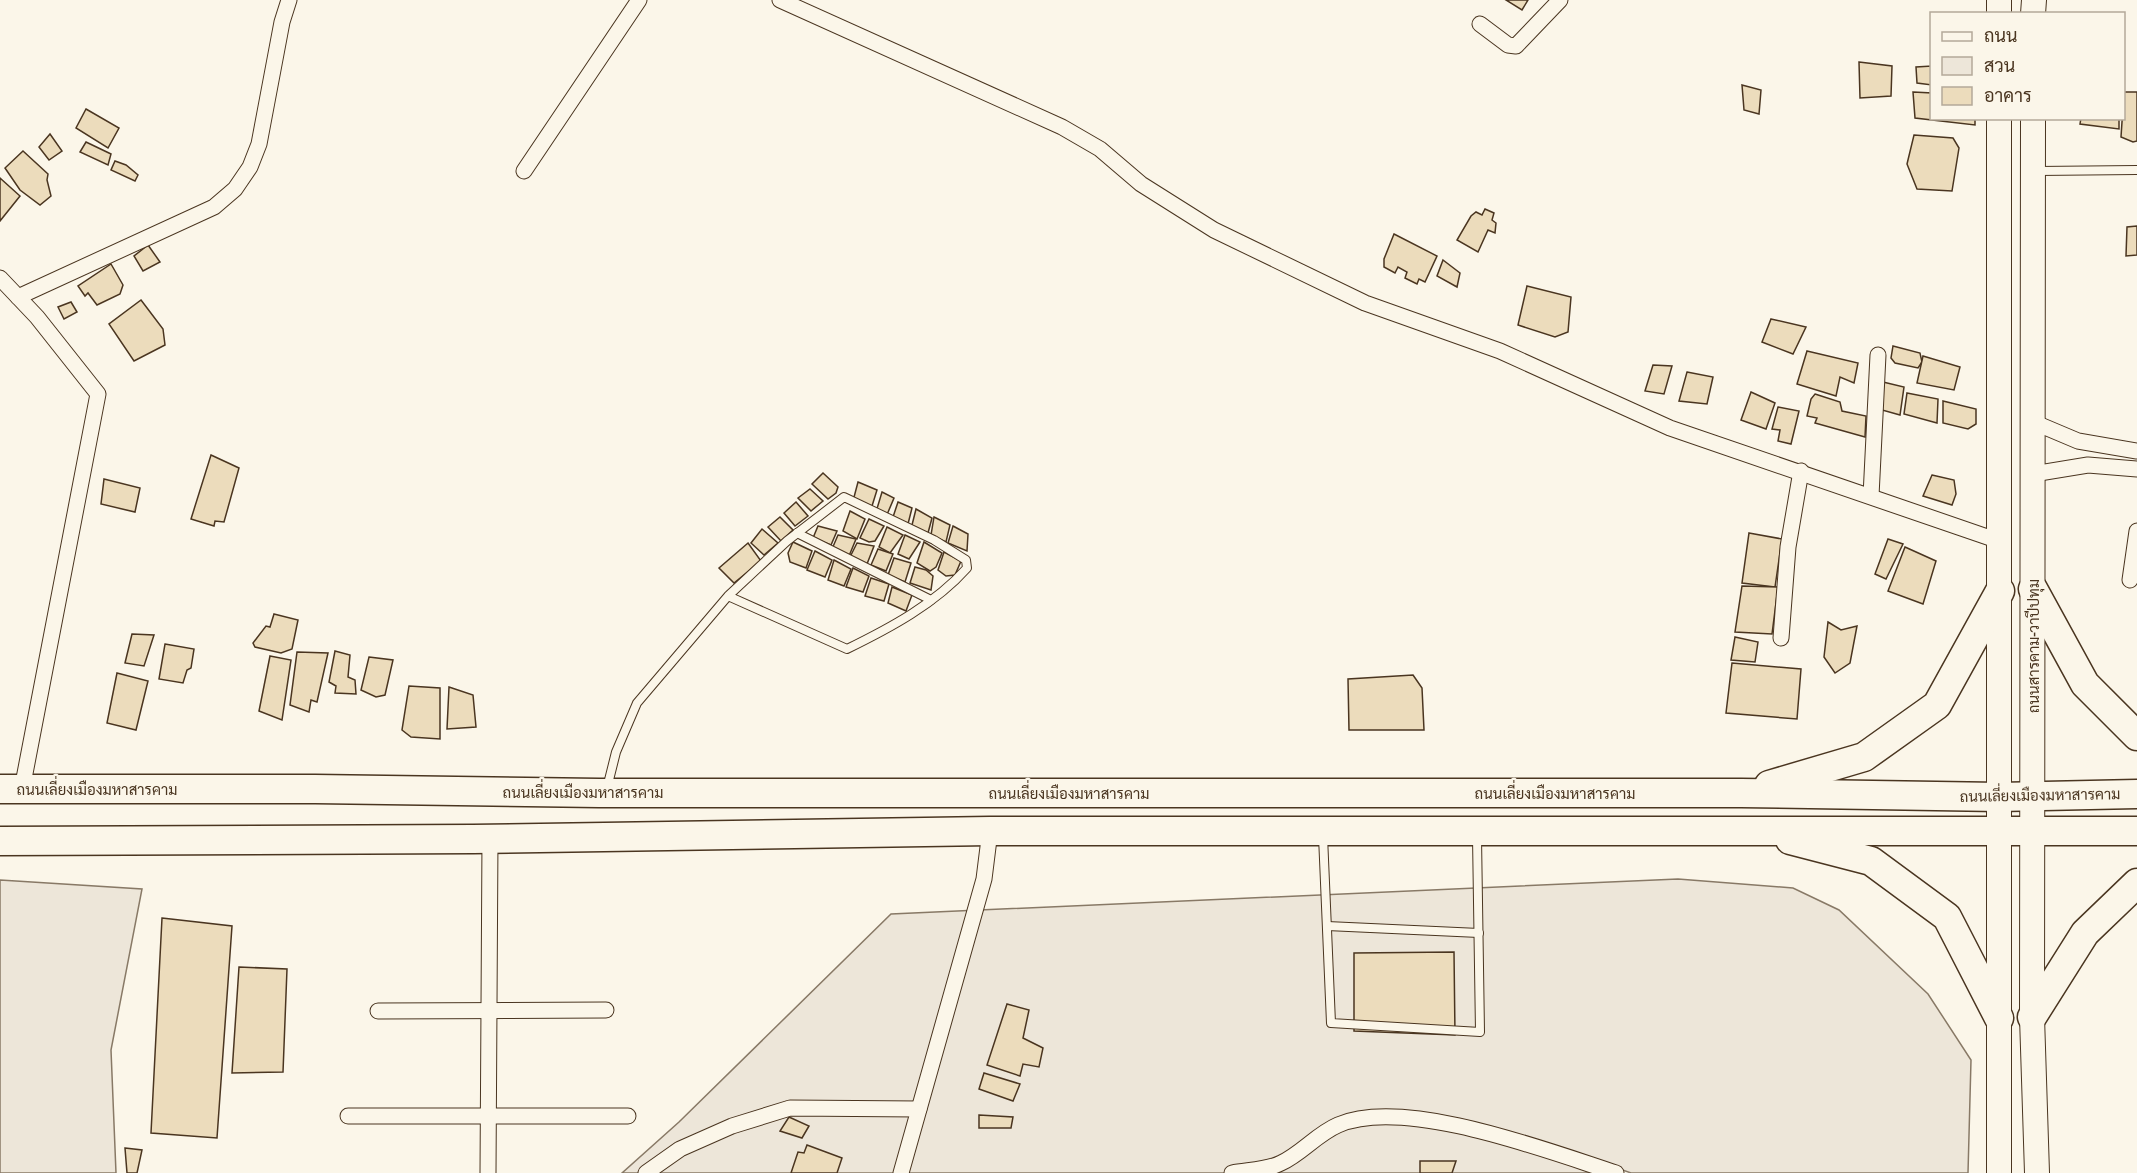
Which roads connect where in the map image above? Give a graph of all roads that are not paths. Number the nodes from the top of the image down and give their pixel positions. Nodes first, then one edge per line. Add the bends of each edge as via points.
1 (289, 0) edge
2 (639, 0) edge
3 (780, 0) edge
4 (1560, 0) edge
5 (1480, 24) dead end
6 (1999, 120) edge
7 (2033, 120) edge
8 (2137, 170) edge
9 (525, 171) dead end
10 (2033, 171) junction
11 (0, 278) edge
12 (18, 297) junction
13 (1878, 356) dead end
14 (2033, 422) junction
15 (2137, 451) edge
16 (2137, 469) edge
17 (1801, 471) junction
18 (2033, 474) junction
19 (1871, 495) junction
20 (2137, 531) edge
21 (797, 533) junction
22 (1999, 541) junction
23 (2130, 580) dead end
24 (2033, 589) junction
25 (2000, 591) junction
26 (728, 596) junction
27 (931, 600) junction
28 (1781, 638) dead end
29 (2137, 736) edge
30 (11, 789) edge
31 (606, 793) junction
32 (1741, 793) junction
33 (2137, 794) edge
34 (1999, 797) junction
35 (2032, 797) junction
36 (1747, 829) junction
37 (990, 831) junction
38 (1999, 831) junction
39 (2032, 831) junction
40 (2137, 831) edge
41 (1323, 832) junction
42 (1477, 832) junction
43 (490, 838) junction
44 (0, 841) edge
45 (2137, 883) edge
46 (1327, 927) junction
47 (1479, 933) junction
48 (606, 1010) dead end
49 (378, 1011) dead end
50 (489, 1011) junction
51 (2032, 1017) junction
52 (1999, 1018) junction
53 (919, 1108) junction
54 (489, 1115) junction
55 (348, 1116) dead end
56 (628, 1116) dead end
57 (488, 1173) edge
58 (646, 1173) edge
59 (901, 1173) edge
60 (1232, 1173) edge
61 (1616, 1173) edge
62 (1999, 1173) edge
63 (2037, 1173) edge

1 - 12 street via 259,144 235,189 214,207
2 - 9 street
3 - 17 street via 1062,127 1100,149 1141,184 1214,230 1365,303 1500,351 1670,428
4 - 5 street via 1516,46 1508,45
6 - 22 main road
7 - 10 main road, ถนนสารคาม-วาปีปทุม
8 - 10 lane
10 - 14 main road, ถนนสารคาม-วาปีปทุม
11 - 12 street
12 - 30 street via 98,394
13 - 19 street
14 - 15 street via 2078,441
14 - 18 main road, ถนนสารคาม-วาปีปทุม
16 - 18 street via 2088,465
17 - 19 street
17 - 28 street via 1788,547
18 - 24 main road, ถนนสารคาม-วาปีปทุม
19 - 22 street
20 - 23 street
21 - 26 lane
21 - 27 lane
21 - 27 lane via 844,496 934,540 966,560 967,568
22 - 25 main road
24 - 29 highway via 2085,684
24 - 35 main road, ถนนสารคาม-วาปีปทุม
25 - 32 highway via 1937,705 1864,757
25 - 34 main road
26 - 27 lane via 847,649 886,630
26 - 31 lane via 637,703 616,752
30 - 31 highway, ถนนเลี่ยงเมืองมหาสารคาม
31 - 32 highway, ถนนเลี่ยงเมืองมหาสารคาม
32 - 34 highway, ถนนเลี่ยงเมืองมหาสารคาม
33 - 35 highway, ถนนเลี่ยงเมืองมหาสารคาม
34 - 35 highway, ถนนเลี่ยงเมืองมหาสารคาม
34 - 38 main road
35 - 39 main road, ถนนสารคาม-วาปีปทุม
36 - 38 highway
36 - 42 highway
36 - 52 highway via 1871,861 1947,917
37 - 41 highway
37 - 43 highway
37 - 53 street via 984,879
38 - 39 highway
38 - 52 main road
39 - 40 highway
39 - 51 main road, ถนนสารคาม-วาปีปทุม
41 - 42 highway
41 - 46 lane
42 - 47 lane
43 - 44 highway
43 - 50 street
45 - 51 highway via 2085,933
46 - 47 lane
46 - 47 lane via 1331,1023 1480,1032
48 - 50 street
49 - 50 street
50 - 54 street
51 - 63 main road, ถนนสารคาม-วาปีปทุม
52 - 62 main road
53 - 58 street via 790,1108 711,1135 680,1149
53 - 59 street
54 - 55 street
54 - 56 street
54 - 57 street
60 - 61 street via 1280,1164 1337,1125 1367,1117 1431,1120 1512,1139

